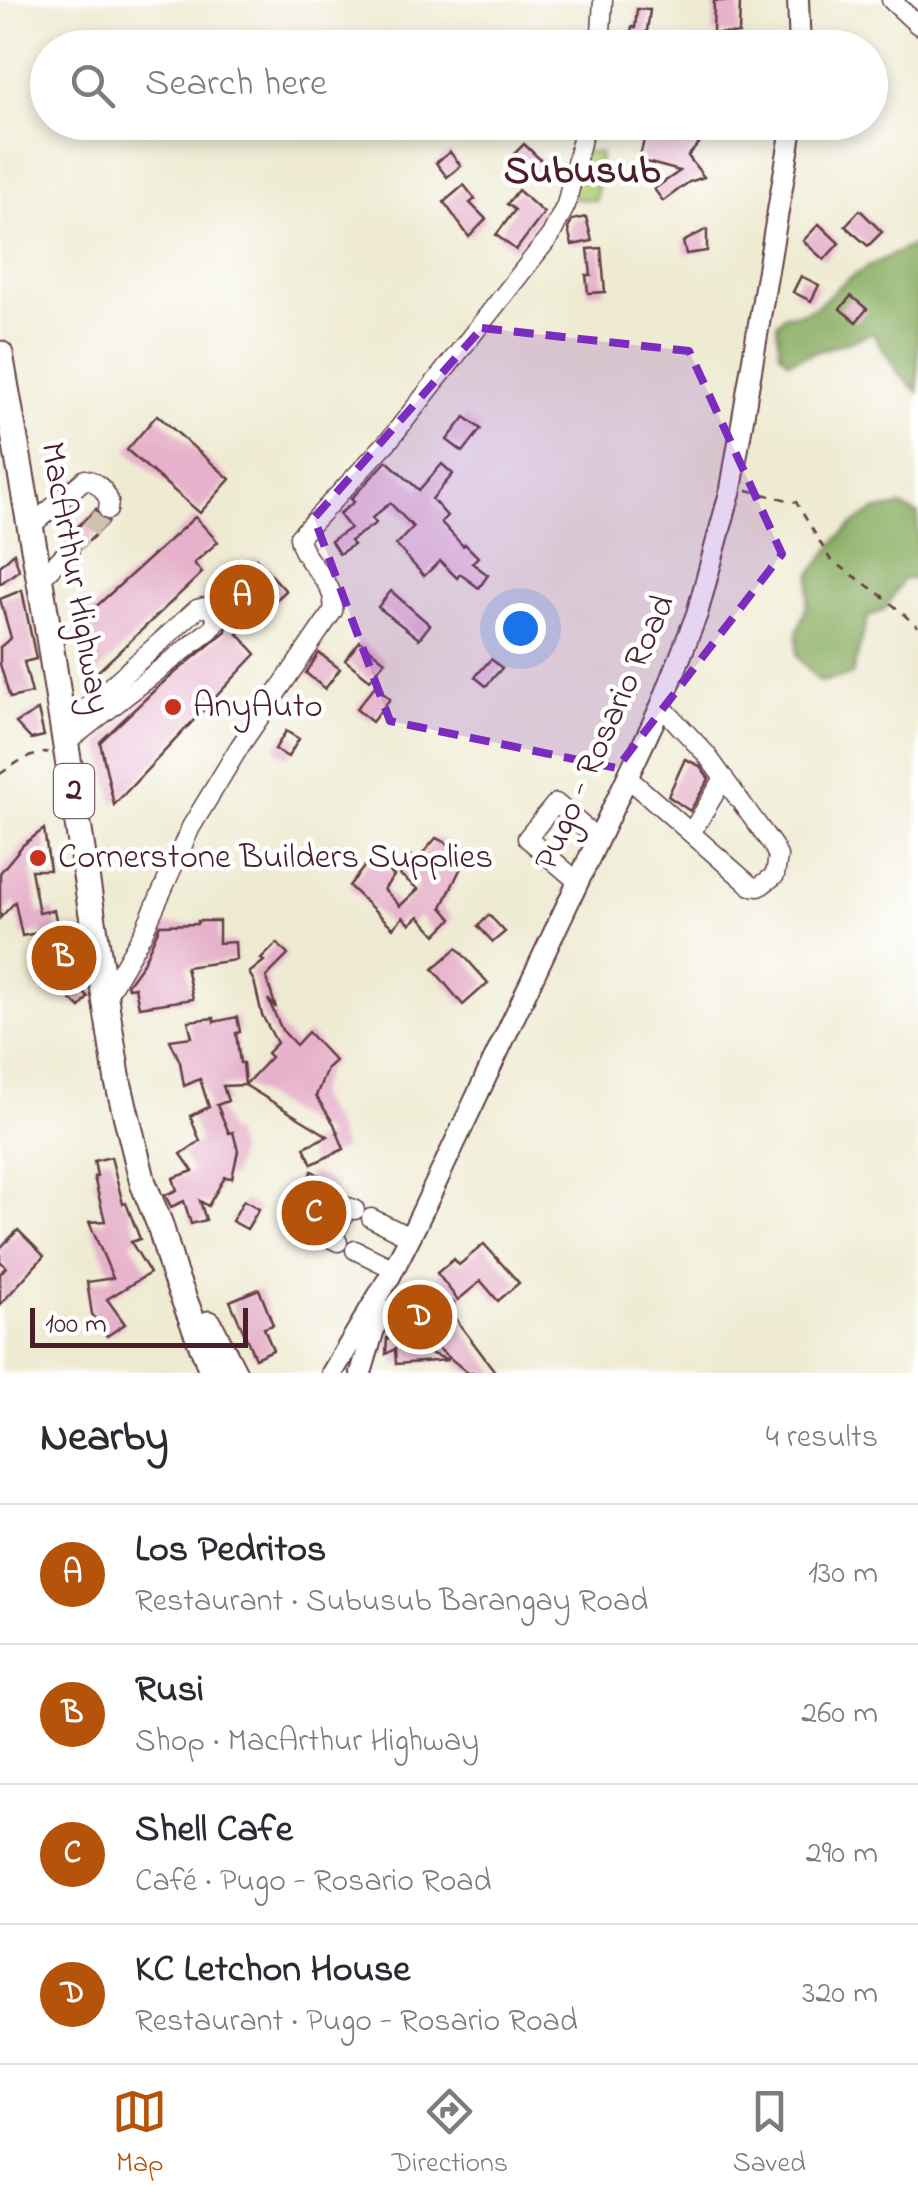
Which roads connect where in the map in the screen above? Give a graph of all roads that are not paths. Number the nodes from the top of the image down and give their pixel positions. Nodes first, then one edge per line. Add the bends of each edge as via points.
1 (602, 0) edge
2 (798, 0) edge
3 (891, 0) edge
4 (918, 26) edge
5 (601, 30) edge
6 (799, 30) edge
7 (582, 140) edge
8 (790, 140) edge
9 (0, 354) edge
10 (108, 510) dead end
11 (31, 526) junction
12 (70, 549) tunnel mouth
13 (40, 579) junction
14 (661, 706) junction
15 (65, 736) junction
16 (627, 778) junction
17 (724, 778) junction
18 (691, 834) junction
19 (597, 838) junction
20 (577, 881) junction
21 (107, 995) junction
22 (160, 1226) junction
23 (410, 1238) junction
24 (391, 1274) junction
25 (213, 1373) edge
26 (234, 1373) edge
27 (332, 1373) edge
28 (361, 1373) edge

1 - 5 street
2 - 6 main road
3 - 4 street
7 - 21 street via 552,235 391,438 299,536 332,592 333,611 191,828 144,933
8 - 14 main road, Pugo - Rosario Road via 731,489 697,614
9 - 11 highway, MacArthur Highway / 2
10 - 11 street via 104,491 86,479
11 - 13 highway, MacArthur Highway / 2
12 - 13 street
13 - 15 highway, MacArthur Highway / 2
14 - 16 main road, Pugo - Rosario Road
14 - 17 street
15 - 15 street via 210,630 215,612 197,609
15 - 21 highway, MacArthur Highway / 2
16 - 18 street
16 - 19 main road, Pugo - Rosario Road
17 - 18 street
17 - 18 street via 773,846 775,875 759,888 751,886
19 - 20 main road, Pugo - Rosario Road
19 - 20 street via 556,803 527,838
20 - 23 main road, Pugo - Rosario Road
21 - 22 highway, MacArthur Highway / 2 via 118,1082
22 - 25 highway, MacArthur Highway / 2
22 - 26 highway, MacArthur Highway / 2
23 - 24 main road, Pugo - Rosario Road
23 - 24 street via 348,1206 332,1239
24 - 27 main road, Pugo - Rosario Road
24 - 28 main road, Pugo - Rosario Road

